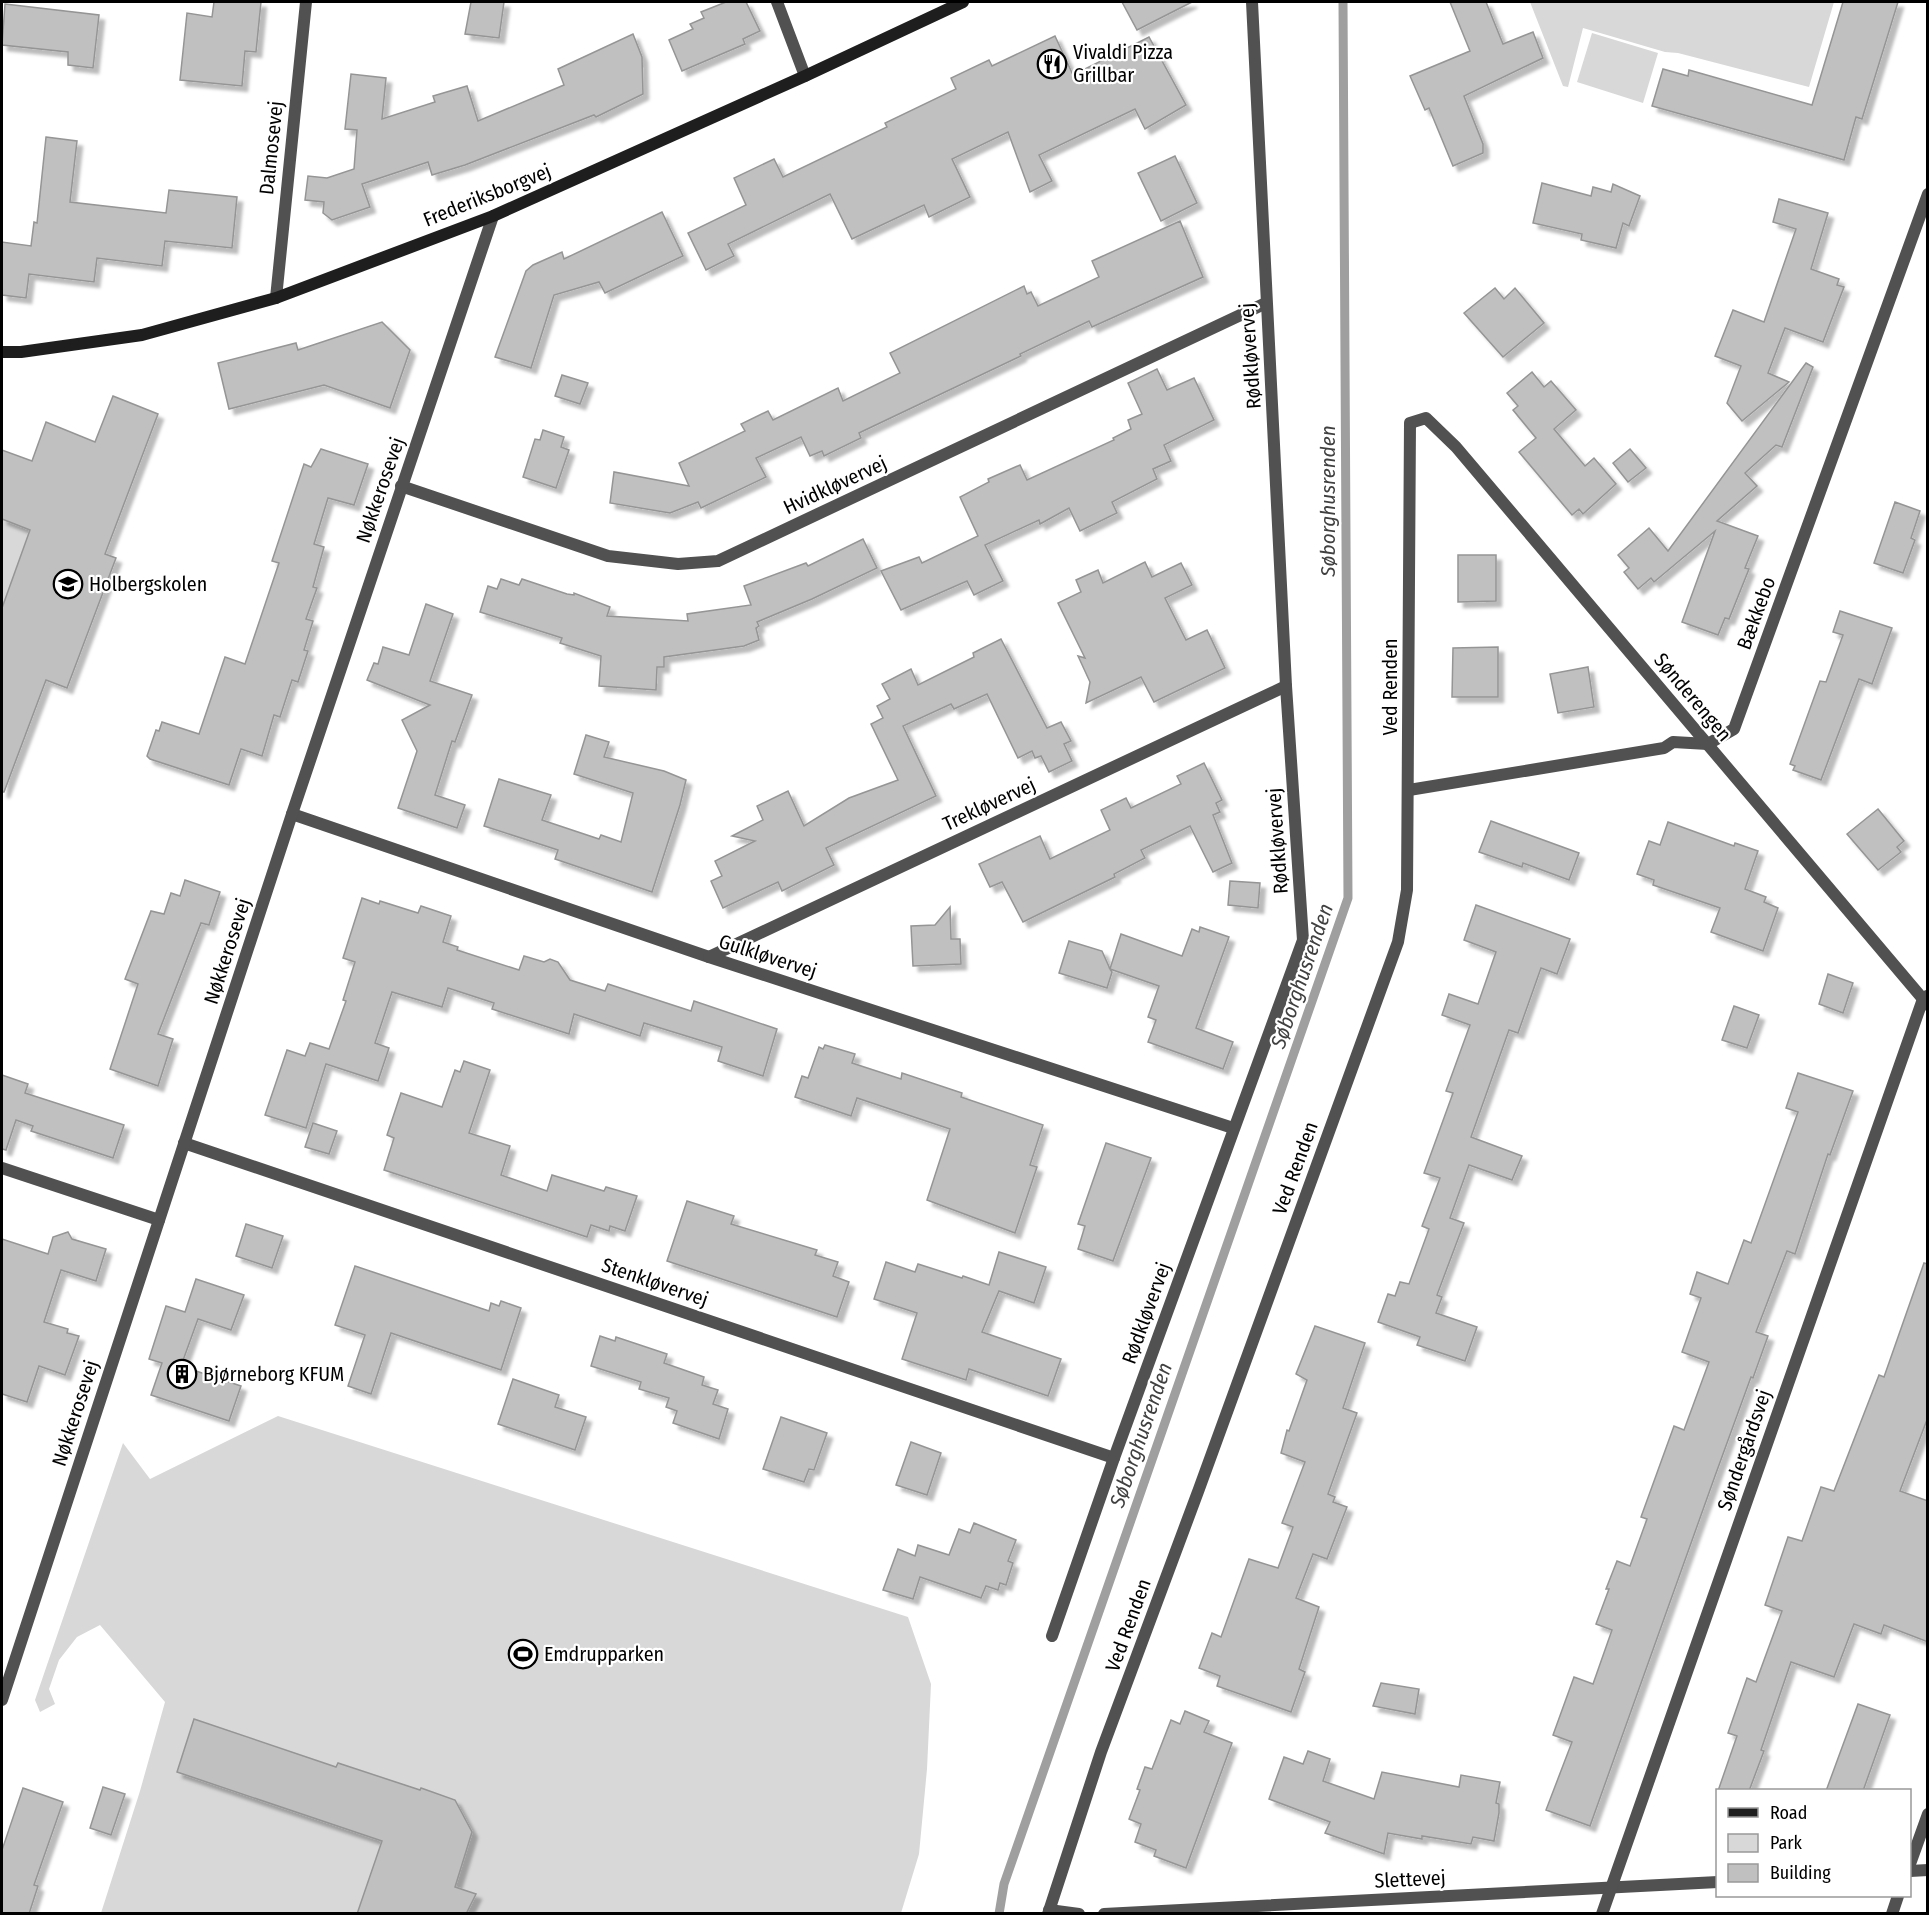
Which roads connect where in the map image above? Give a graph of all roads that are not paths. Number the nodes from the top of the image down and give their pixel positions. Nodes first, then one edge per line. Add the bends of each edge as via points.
1 (306, 2) edge
2 (777, 2) edge
3 (963, 2) edge
4 (1251, 2) edge
5 (805, 76) junction
6 (1928, 194) edge
7 (493, 216) junction
8 (276, 298) junction
9 (1266, 303) junction
10 (2, 352) edge
11 (1426, 418) joint
12 (401, 486) junction
13 (1286, 686) junction
14 (1708, 744) junction
15 (1409, 790) junction
16 (292, 814) junction
17 (709, 957) junction
18 (1926, 1000) edge
19 (1233, 1128) junction
20 (184, 1143) junction
21 (2, 1168) edge
22 (159, 1220) junction
23 (1114, 1458) junction
24 (1052, 1636) dead end
25 (2, 1700) edge
26 (1928, 1814) edge
27 (1911, 1861) edge
28 (1928, 1870) edge
29 (1911, 1871) edge
30 (1716, 1882) edge
31 (1611, 1889) junction
32 (1898, 1897) edge
33 (1049, 1912) edge
34 (1079, 1914) edge
35 (1104, 1914) edge
36 (1602, 1914) edge
37 (1892, 1914) edge

1 - 8 street, Dalmosevej
2 - 5 street
3 - 5 street, Frederiksborgvej
4 - 9 street, Rødkløvervej
5 - 7 street, Frederiksborgvej
6 - 14 street, Bækkebo via 1734,729
7 - 8 street, Frederiksborgvej
7 - 12 street, Nøkkerosevej
8 - 10 street, Frederiksborgvej via 142,335
9 - 12 street, Hvidkløvervej via 717,561 678,564 608,556
9 - 13 street, Rødkløvervej
11 - 14 street, Sønderengen via 1456,447
11 - 15 street, Ved Renden via 1410,423
12 - 16 street, Nøkkerosevej
13 - 17 street, Trekløvervej
13 - 19 street, Rødkløvervej via 1303,940
14 - 15 street via 1673,742 1664,748
14 - 18 street, Sønderengen
15 - 33 street, Ved Renden via 1407,890 1398,942 1101,1752
16 - 17 street, Gulkløvervej
16 - 20 street, Nøkkerosevej
17 - 19 street, Gulkløvervej
18 - 31 street, Søndergårdsvej
19 - 23 street, Rødkløvervej
20 - 22 street, Nøkkerosevej
20 - 23 street, Stenkløvervej
21 - 22 street
22 - 25 street, Nøkkerosevej
23 - 24 street, Rødkløvervej
26 - 27 street
28 - 29 street
30 - 31 street, Slettevej
31 - 35 street, Slettevej
31 - 36 street, Søndergårdsvej
32 - 37 street
33 - 34 street

